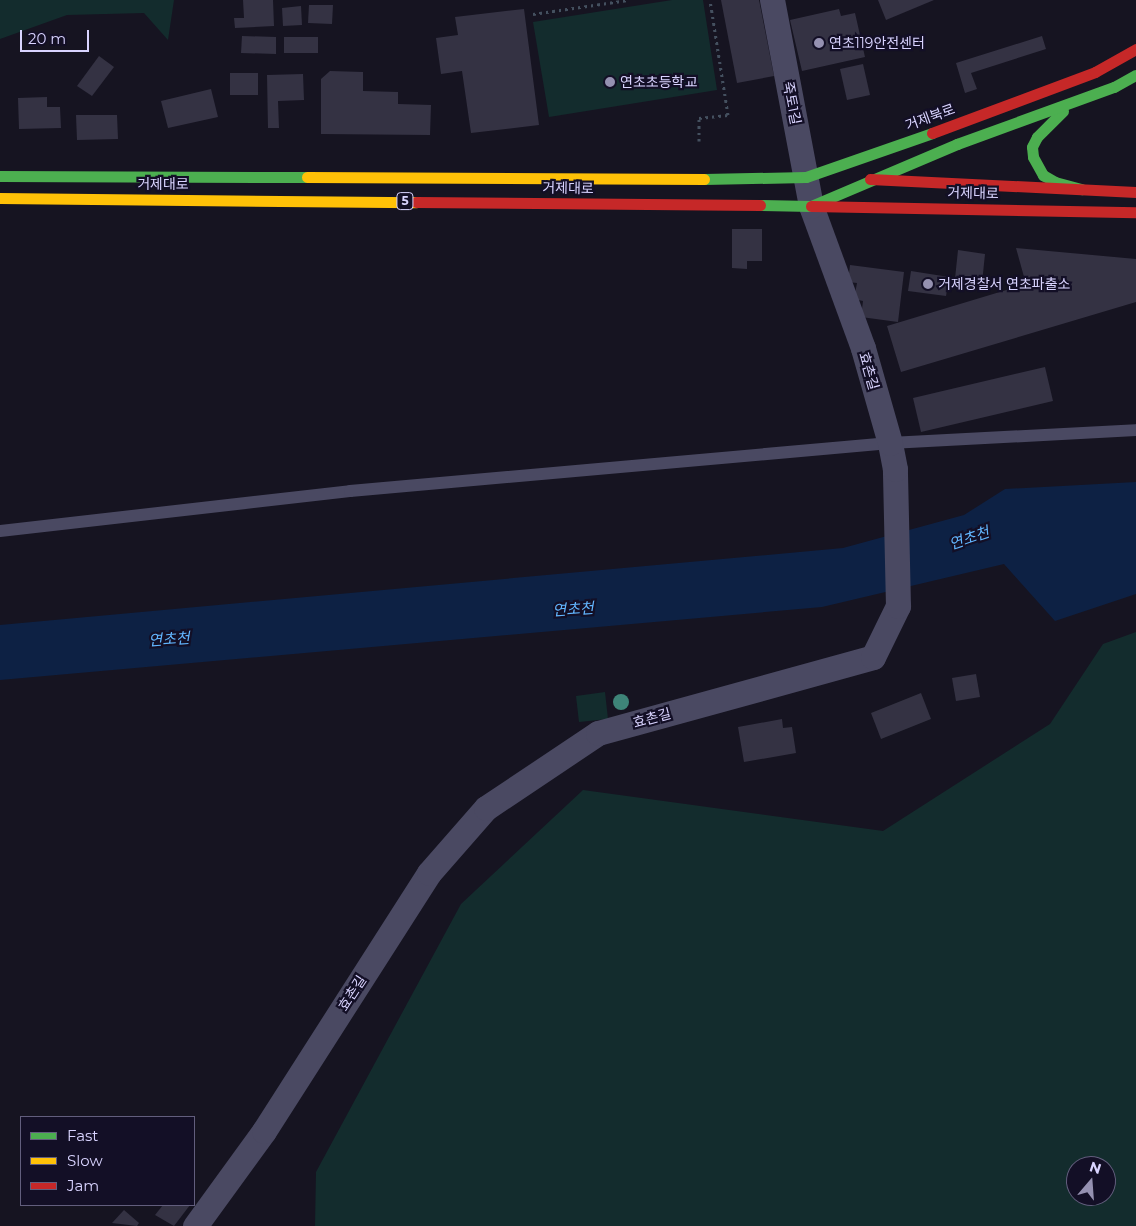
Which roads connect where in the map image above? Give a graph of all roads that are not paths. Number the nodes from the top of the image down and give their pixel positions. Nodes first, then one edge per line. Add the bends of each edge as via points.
1 (772, 0) edge
2 (1136, 49) edge
3 (1136, 75) edge
4 (1075, 102) junction
5 (0, 176) edge
6 (806, 176) junction
7 (869, 178) junction
8 (726, 179) joint
9 (1082, 189) junction
10 (1136, 192) edge
11 (0, 198) edge
12 (811, 206) junction
13 (1136, 212) edge
14 (1136, 430) edge
15 (890, 443) junction
16 (0, 531) edge
17 (195, 1226) edge

1 - 6 street, 죽토1길
2 - 6 main road, 거제북로 via 1095,72 853,163
3 - 4 main road
4 - 7 main road
4 - 9 main road via 1045,127 1032,149 1036,165 1043,175
5 - 8 main road, 거제대로 / 5
6 - 7 main road, 거제대로
6 - 8 main road, 거제북로
6 - 12 street, 죽토1길
7 - 9 main road, 거제대로
7 - 12 main road
9 - 10 main road, 거제대로
11 - 12 main road, 거제대로 / 5
12 - 13 main road, 거제대로
12 - 15 street, 효촌길 via 863,348
14 - 15 lane
15 - 16 lane via 350,491
15 - 17 street, 효촌길 via 895,469 898,606 873,657 598,732 486,808 429,872 264,1131

